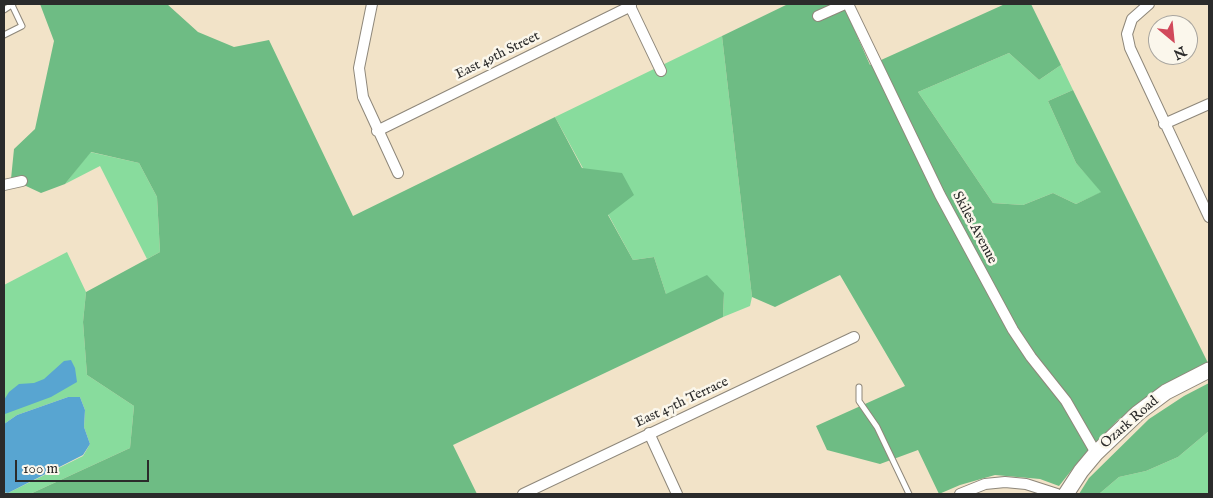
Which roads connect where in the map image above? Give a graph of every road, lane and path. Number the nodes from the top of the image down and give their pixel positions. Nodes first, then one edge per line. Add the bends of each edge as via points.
1 (13, 4) edge
2 (372, 4) edge
3 (846, 4) edge
4 (1149, 4) edge
5 (630, 5) edge
6 (4, 10) edge
7 (818, 16) dead end
8 (4, 35) edge
9 (661, 71) dead end
10 (1209, 104) edge
11 (1164, 124) junction
12 (377, 131) junction
13 (398, 173) dead end
14 (22, 181) dead end
15 (4, 185) edge
16 (1209, 217) edge
17 (854, 337) dead end
18 (1209, 370) edge
19 (859, 387) dead end
20 (649, 433) junction
21 (1096, 453) junction
22 (523, 494) edge
23 (677, 494) edge
24 (909, 494) edge
25 (960, 494) edge
26 (1057, 494) edge
27 (1066, 494) edge

1 - 6 lane
1 - 8 lane via 22,26
2 - 12 street via 359,68 362,97
3 - 7 street
3 - 21 street, Skiles Avenue via 940,195 1013,330 1066,401
4 - 11 street via 1134,17 1128,34 1130,48
5 - 9 street
5 - 12 street, East 49th Street
10 - 11 street
11 - 16 street
12 - 13 street
14 - 15 street
17 - 20 street, East 47th Terrace
18 - 21 street, Ozark Road via 1166,392 1138,413
19 - 24 lane via 860,402 877,428
20 - 22 street, East 47th Terrace
20 - 23 street
21 - 27 street, Ozark Road
25 - 26 street via 986,484 1005,482 1026,484

